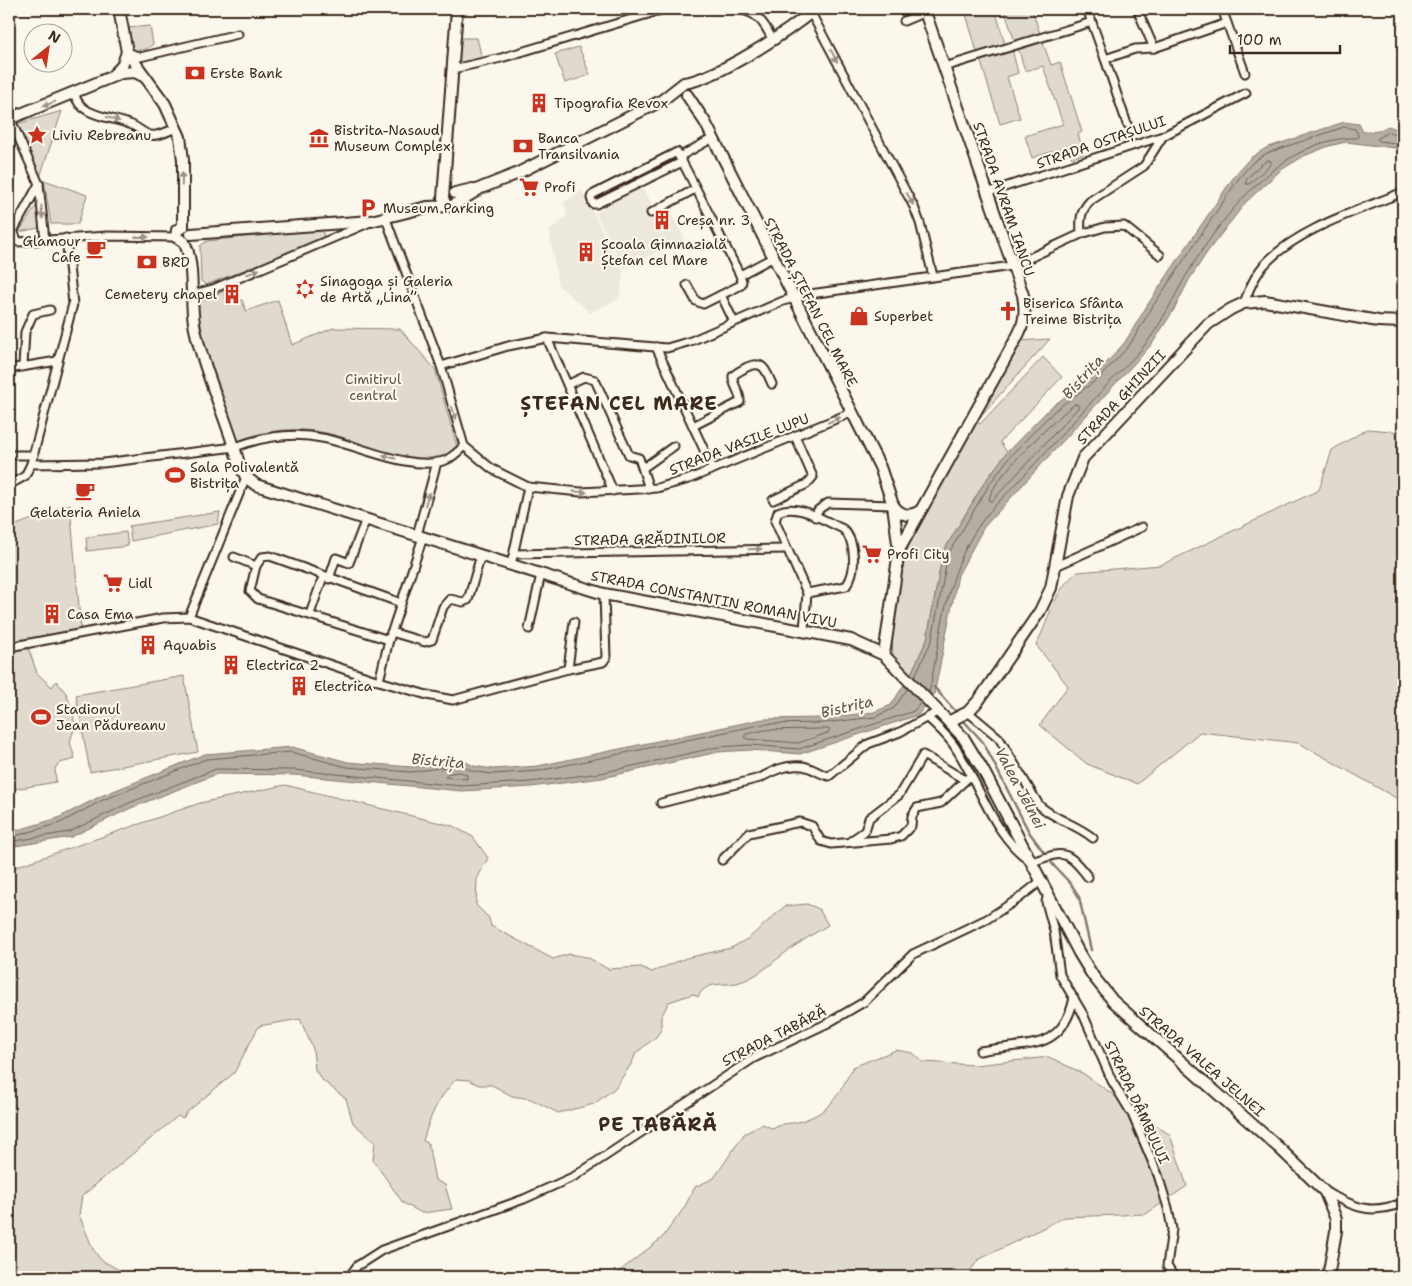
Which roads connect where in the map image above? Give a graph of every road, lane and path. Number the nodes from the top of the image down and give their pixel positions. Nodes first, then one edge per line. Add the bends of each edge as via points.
1 (119, 9) edge
2 (457, 9) edge
3 (665, 9) edge
4 (733, 9) edge
5 (1087, 9) edge
6 (1137, 9) edge
7 (1222, 9) edge
8 (925, 10) edge
9 (813, 11) edge
10 (904, 21) dead end
11 (1092, 22) junction
12 (1227, 23) junction
13 (238, 34) dead end
14 (772, 39) junction
15 (1154, 48) junction
16 (128, 52) junction
17 (1105, 59) junction
18 (944, 67) junction
19 (453, 69) junction
20 (1245, 74) dead end
21 (110, 78) junction
22 (148, 79) junction
23 (688, 90) junction
24 (75, 94) junction
25 (1246, 94) dead end
26 (9, 116) edge
27 (1127, 124) dead end
28 (176, 128) junction
29 (1163, 136) junction
30 (713, 138) junction
31 (681, 160) junction
32 (39, 184) junction
33 (695, 189) junction
34 (1403, 192) edge
35 (986, 193) junction
36 (449, 198) junction
37 (651, 213) dead end
38 (386, 219) junction
39 (372, 221) junction
40 (187, 230) junction
41 (1081, 234) junction
42 (66, 238) junction
43 (180, 239) junction
44 (46, 240) junction
45 (1160, 255) dead end
46 (772, 258) junction
47 (1012, 266) junction
48 (740, 275) junction
49 (933, 276) junction
50 (687, 285) dead end
51 (721, 295) junction
52 (191, 296) junction
53 (794, 298) junction
54 (1244, 303) junction
55 (50, 310) dead end
56 (734, 322) junction
57 (1403, 322) edge
58 (547, 338) junction
59 (656, 347) junction
60 (58, 361) junction
61 (23, 366) junction
62 (441, 366) junction
63 (9, 369) edge
64 (569, 384) junction
65 (772, 384) dead end
66 (853, 412) junction
67 (693, 426) junction
68 (794, 436) junction
69 (464, 446) junction
70 (674, 446) dead end
71 (235, 447) junction
72 (9, 455) edge
73 (34, 455) junction
74 (437, 462) junction
75 (31, 464) junction
76 (643, 468) junction
77 (713, 469) junction
78 (246, 477) junction
79 (9, 484) edge
80 (528, 487) junction
81 (649, 489) junction
82 (614, 491) junction
83 (773, 500) dead end
84 (893, 505) junction
85 (920, 512) junction
86 (815, 517) junction
87 (366, 519) junction
88 (1142, 527) dead end
89 (420, 536) junction
90 (786, 549) junction
91 (899, 551) junction
92 (514, 554) junction
93 (481, 555) junction
94 (234, 557) dead end
95 (511, 564) junction
96 (256, 566) junction
97 (1056, 566) junction
98 (541, 574) junction
99 (326, 578) junction
100 (807, 593) junction
101 (604, 594) junction
102 (401, 603) junction
103 (310, 614) junction
104 (189, 618) junction
105 (574, 622) dead end
106 (530, 629) dead end
107 (804, 630) junction
108 (392, 632) junction
109 (389, 640) junction
110 (9, 647) edge
111 (884, 654) junction
112 (568, 669) junction
113 (379, 681) junction
114 (940, 711) junction
115 (967, 712) junction
116 (928, 718) junction
117 (952, 720) junction
118 (968, 777) junction
119 (660, 803) dead end
120 (1093, 838) dead end
121 (852, 840) junction
122 (722, 860) dead end
123 (1032, 862) junction
124 (1088, 877) dead end
125 (1041, 881) junction
126 (1048, 893) junction
127 (1074, 998) junction
128 (980, 1051) dead end
129 (1325, 1192) junction
130 (1403, 1203) edge
131 (349, 1277) edge
132 (1174, 1277) edge
133 (1328, 1277) edge

1 - 16 street
2 - 19 street
3 - 19 street
4 - 14 street via 753,13
5 - 11 street
6 - 15 street
7 - 12 street
8 - 10 street
8 - 18 street, STRADA AVRAM IANCU
9 - 14 street
9 -> 49 street via 914,207
11 - 17 street
11 - 18 street
12 - 15 street
12 - 20 street
13 - 16 street via 140,56
14 - 23 street
15 - 17 street via 1135,49
16 - 21 street via 122,66
16 - 22 street
17 - 27 street
18 - 35 street, STRADA AVRAM IANCU
19 - 36 street via 446,169
21 - 22 street via 135,72
21 - 24 street
22 - 28 street
23 - 30 street, STRADA ȘTEFAN CEL MARE
23 - 36 street via 516,174
24 -> 26 street
24 -> 28 street via 84,109 131,124 148,134
25 - 29 street, STRADA OSTAȘULUI
26 - 32 street
40 -> 28 street via 183,160
29 - 35 street, STRADA OSTAȘULUI
29 - 41 street via 1144,166 1090,201 1080,219
30 - 31 street
30 - 46 street, STRADA ȘTEFAN CEL MARE
31 - 31 street via 674,152 592,195 591,200 596,204
31 - 33 street
32 -> 44 street
32 - 44 street via 13,231 18,242
33 - 37 street
33 - 48 street
34 - 54 street via 1306,234 1278,253 1259,272
35 - 47 street, STRADA AVRAM IANCU
36 - 38 street
38 - 39 street
38 - 62 street
39 - 40 street
52 -> 39 street
40 - 43 street via 190,239
41 - 45 street via 1124,226
41 - 47 street
42 -> 43 street
42 - 44 street
42 - 60 street via 73,304
43 - 52 street via 190,256
46 - 48 street
46 - 53 street, STRADA ȘTEFAN CEL MARE
47 - 49 street
47 - 85 street, STRADA AVRAM IANCU via 1023,295 1026,314 1023,325
48 - 51 street via 741,285
49 - 53 street
50 - 51 street via 700,304
51 - 56 street
52 - 71 street via 195,329 207,374
53 - 56 street
53 - 66 street, STRADA ȘTEFAN CEL MARE
54 - 57 street, STRADA GHINZII via 1265,301 1378,321
54 - 97 street, STRADA GHINZII via 1208,324 1083,458 1068,496
55 - 61 street via 33,314 25,332
56 - 59 street via 691,341 667,348
58 - 59 street
58 - 62 street
58 - 64 street
59 - 67 street
60 - 61 street
60 - 73 street
61 - 63 street
62 -> 69 street
64 - 76 street via 584,377 595,380 629,454 638,457
64 - 82 street
65 - 67 street via 760,364 738,372 732,380 740,402
68 -> 66 street, STRADA VASILE LUPU
66 - 84 street, STRADA ȘTEFAN CEL MARE via 880,467
67 - 77 street
68 - 77 street, STRADA VASILE LUPU
68 - 83 street via 813,477 807,484
69 - 74 street via 447,460
69 - 80 street, STRADA VASILE LUPU via 492,469
70 - 76 street
74 -> 71 street via 407,461 320,437 297,435 250,441
71 - 75 street via 103,463
71 - 78 street
72 - 73 street
73 - 75 street
89 -> 74 street
75 - 79 street via 25,476
76 - 81 street
77 - 81 street, STRADA VASILE LUPU
78 - 87 street, STRADA CONSTANTIN ROMAN VIVU via 267,489
78 - 104 street
80 -> 82 street, STRADA VASILE LUPU via 581,492
80 - 92 street
81 - 82 street, STRADA VASILE LUPU
84 - 85 street via 908,516
84 - 86 street via 828,503 818,510
84 - 91 street, STRADA ȘTEFAN CEL MARE
85 - 91 street, STRADA AVRAM IANCU
86 - 90 street via 796,509 778,512 775,521
86 - 100 street via 848,534 852,543 854,573 846,586 840,589
87 - 89 street, STRADA CONSTANTIN ROMAN VIVU
87 - 99 street via 349,563 336,558
88 - 97 street
89 - 93 street, STRADA CONSTANTIN ROMAN VIVU
89 - 102 street
92 -> 90 street, STRADA GRĂDINILOR
90 - 100 street
91 - 111 street, STRADA ȘTEFAN CEL MARE
92 - 95 street
93 - 95 street, STRADA CONSTANTIN ROMAN VIVU
93 - 108 street via 468,600 450,599 445,603 432,640 425,642
94 - 96 street
95 - 98 street, STRADA CONSTANTIN ROMAN VIVU
96 - 99 street via 262,557 270,556
96 - 103 street via 250,586 252,595
97 - 115 street, STRADA GHINZII via 1051,588 1040,611 979,700
98 - 101 street, STRADA CONSTANTIN ROMAN VIVU
98 - 106 street
99 - 102 street
99 - 103 street
100 - 107 street
101 - 107 street, STRADA CONSTANTIN ROMAN VIVU
101 - 112 street via 605,660
102 - 108 street
103 - 109 street
104 - 110 street via 163,618
104 - 113 street
105 - 112 street
107 - 111 street, STRADA CONSTANTIN ROMAN VIVU via 851,640
108 - 109 street
109 - 113 street
111 - 114 street, STRADA VALEA JELNEI
112 - 113 street via 453,700 427,696
114 - 116 street
114 - 117 street, STRADA VALEA JELNEI
115 - 117 street, STRADA GHINZII
115 - 120 street via 999,738 1039,805
116 - 118 street via 950,739
116 - 119 street via 868,744 829,776 802,766 782,768 771,770 760,778
117 - 123 street, STRADA VALEA JELNEI
118 - 121 street via 941,802 918,808 912,816 911,826 900,836
118 - 121 street via 923,755 899,795 869,818 864,831
118 - 123 street via 1002,831 1021,855
121 - 122 street via 826,843 818,838 812,826 800,822 749,833
123 - 124 street via 1056,854 1070,857
123 - 125 street, STRADA VALEA JELNEI
125 - 126 street, STRADA VALEA JELNEI
125 - 131 street, STRADA TABĂRĂ via 987,919 913,954 853,1009 754,1058 575,1176 516,1203 382,1250 357,1266
126 - 127 street, STRADA DÂMBULUI via 1046,902 1060,975
126 - 129 street, STRADA VALEA JELNEI via 1093,976 1113,1001
127 - 128 street via 1066,1024 1046,1041
127 - 132 street, STRADA DÂMBULUI via 1152,1158 1172,1228 1167,1266
129 - 130 street via 1372,1210
129 - 133 street, STRADA VALEA JELNEI via 1336,1219

